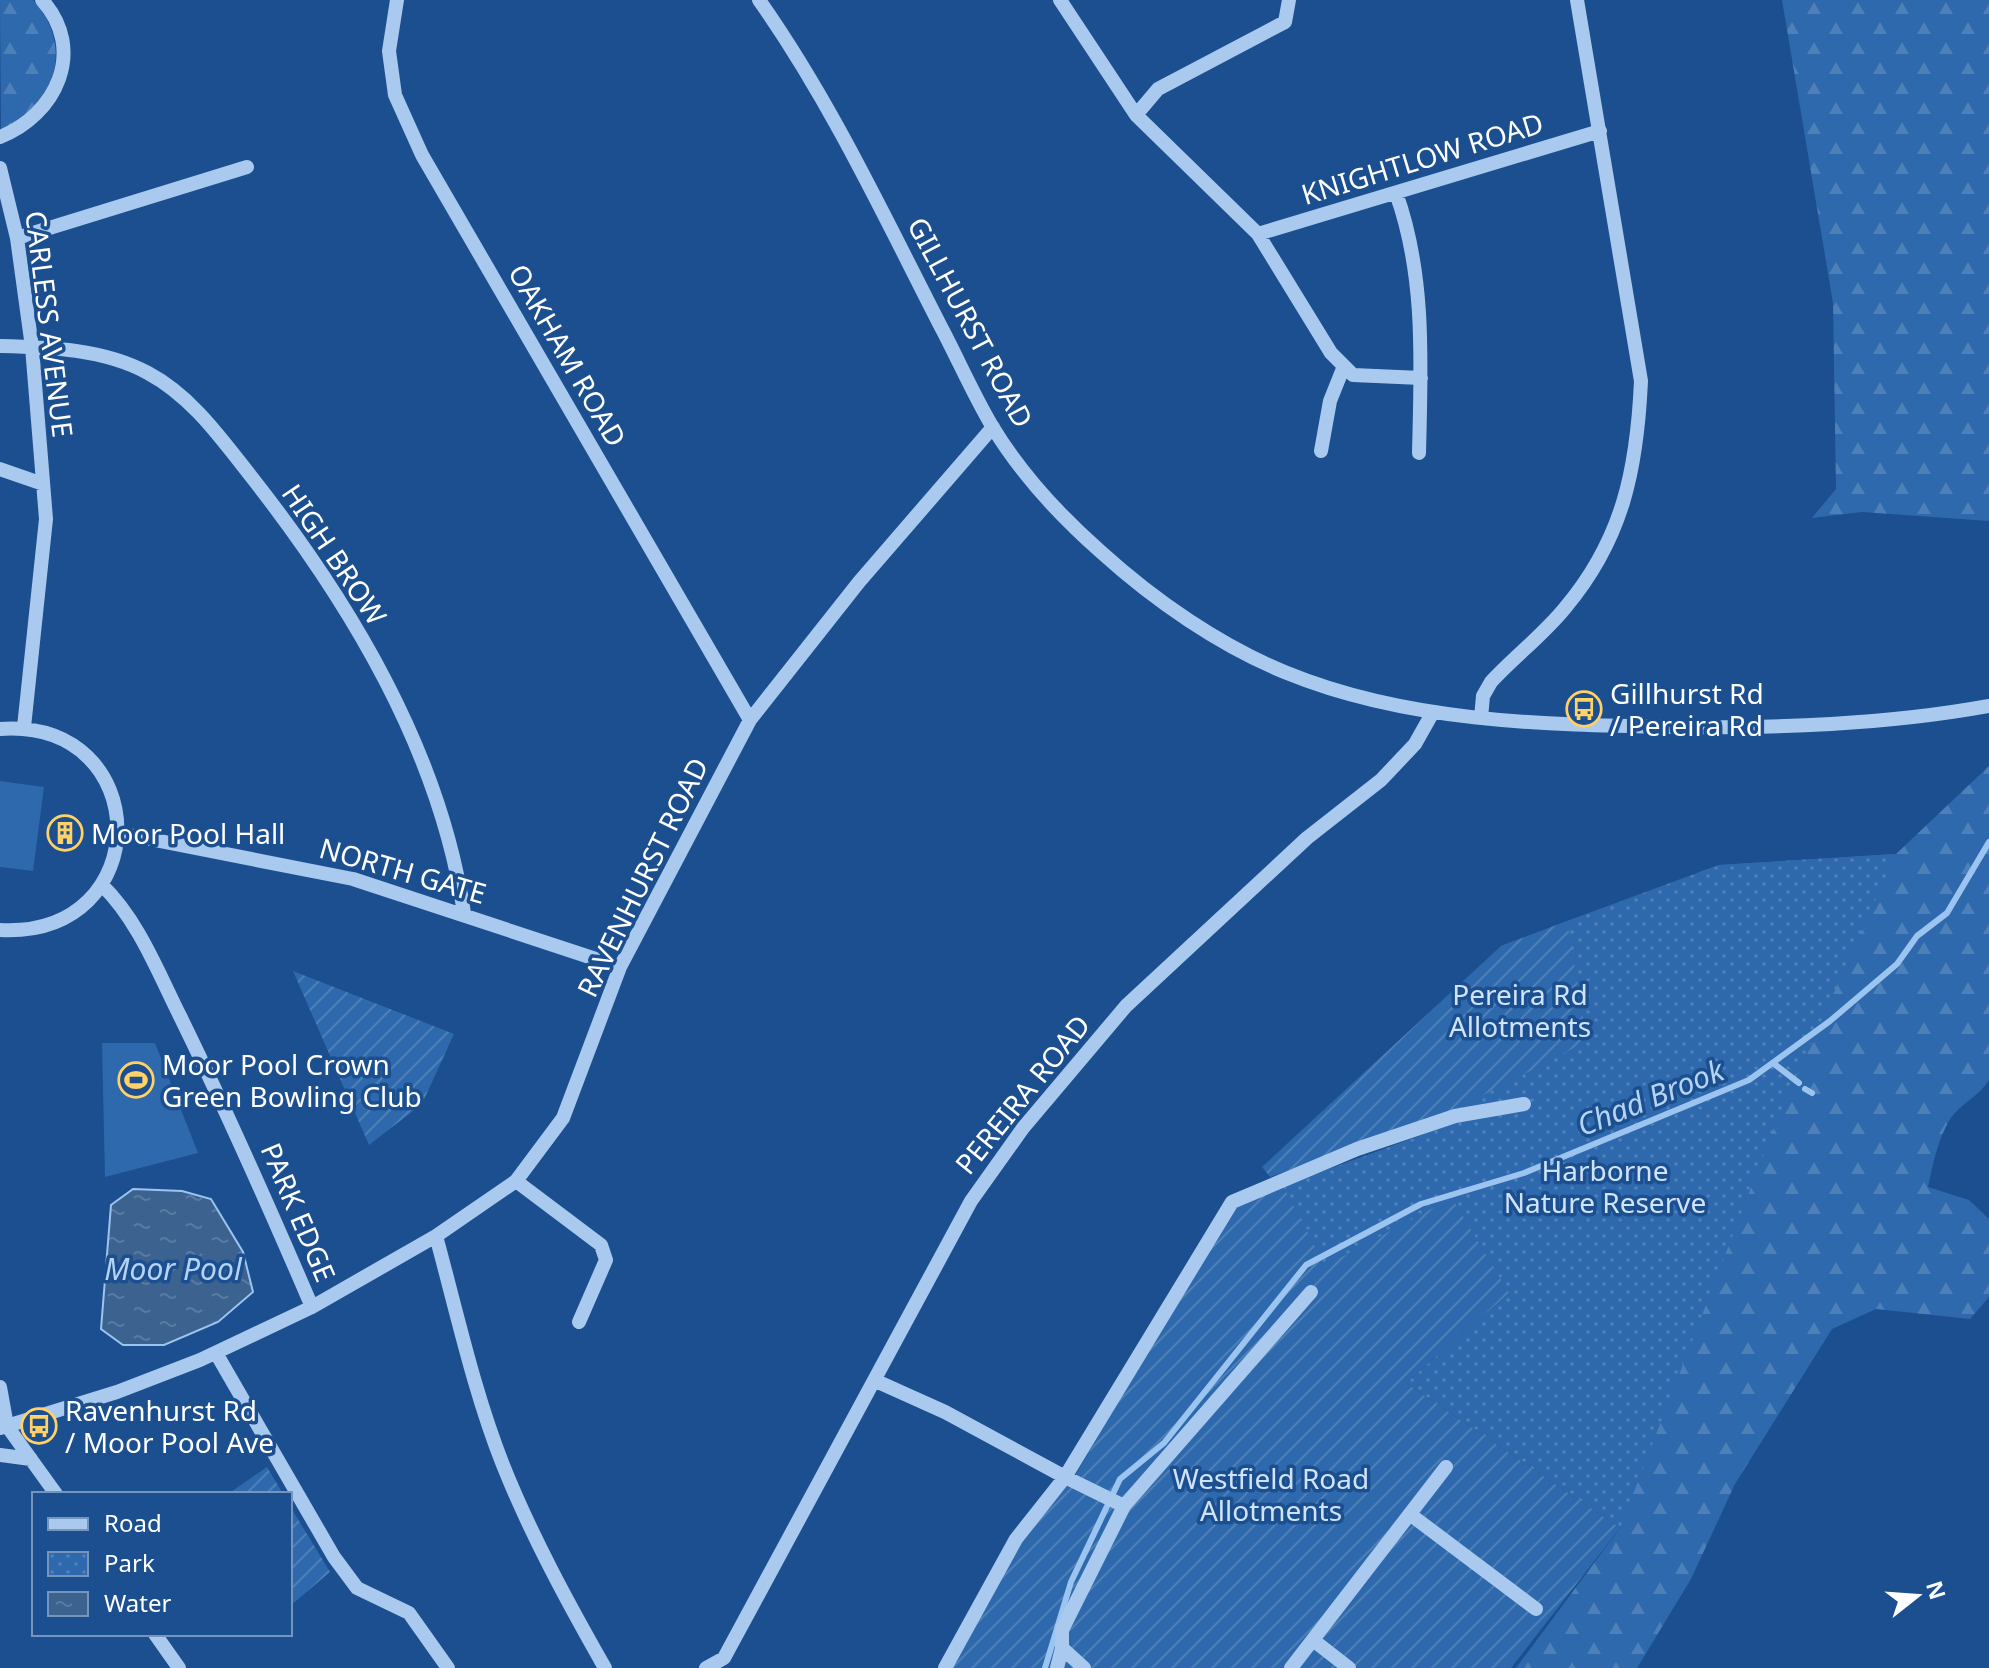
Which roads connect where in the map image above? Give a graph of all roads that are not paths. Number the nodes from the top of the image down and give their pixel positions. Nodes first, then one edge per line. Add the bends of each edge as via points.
1 (42, 0) edge
2 (397, 0) edge
3 (759, 0) edge
4 (1060, 0) edge
5 (1289, 0) edge
6 (1577, 0) edge
7 (1136, 115) junction
8 (1600, 131) junction
9 (0, 137) edge
10 (247, 167) dead end
11 (0, 168) edge
12 (1396, 193) junction
13 (1258, 234) junction
14 (17, 238) junction
15 (0, 346) edge
16 (32, 347) junction
17 (1344, 366) junction
18 (1421, 378) junction
19 (993, 427) junction
20 (1321, 451) dead end
21 (1419, 453) dead end
22 (0, 469) edge
23 (43, 484) junction
24 (1989, 706) edge
25 (1433, 712) junction
26 (1481, 718) junction
27 (750, 720) junction
28 (24, 727) junction
29 (0, 729) edge
30 (119, 833) junction
31 (102, 885) junction
32 (464, 913) junction
33 (0, 931) edge
34 (620, 967) junction
35 (1524, 1104) dead end
36 (516, 1181) junction
37 (436, 1236) junction
38 (1311, 1292) dead end
39 (312, 1307) junction
40 (579, 1322) dead end
41 (216, 1353) junction
42 (876, 1381) junction
43 (0, 1387) edge
44 (4, 1427) edge
45 (0, 1455) edge
46 (31, 1459) junction
47 (1446, 1467) dead end
48 (1065, 1477) junction
49 (55, 1492) edge
50 (1115, 1501) junction
51 (1411, 1515) junction
52 (1536, 1609) dead end
53 (156, 1636) edge
54 (1313, 1640) junction
55 (1062, 1648) junction
56 (179, 1668) edge
57 (448, 1668) edge
58 (605, 1668) edge
59 (706, 1668) edge
60 (945, 1668) edge
61 (1057, 1668) edge
62 (1084, 1668) edge
63 (1291, 1668) edge
64 (1349, 1668) edge

1 - 9 street via 61,33 63,61 57,88 42,111 21,129
2 - 27 street, OAKHAM ROAD via 389,51 395,95 422,155
3 - 19 street, GILLHURST ROAD via 835,120
4 - 7 street
5 - 7 street via 1285,22 1158,89
6 - 8 street
7 - 13 street
8 - 12 street, KNIGHTLOW ROAD
8 - 26 street via 1641,381 1629,489 1595,566 1564,609 1491,682
10 - 14 street
11 - 14 street, CARLESS AVENUE
12 - 13 street, KNIGHTLOW ROAD
12 - 18 street via 1416,278
13 - 17 street
14 - 16 street, CARLESS AVENUE
15 - 16 street, HIGH BROW
16 - 23 street, CARLESS AVENUE
16 - 32 street, HIGH BROW via 111,356 157,378 188,402 260,488 357,629 406,726 438,801
17 - 18 street via 1353,375
17 - 20 street via 1330,401
18 - 21 street
19 - 25 street, GILLHURST ROAD via 1053,509 1159,599 1287,673
19 - 27 street, RAVENHURST ROAD via 859,582
22 - 23 street
23 - 28 street, CARLESS AVENUE via 46,519
24 - 26 street, GILLHURST ROAD via 1837,724 1726,727
25 - 26 street, GILLHURST ROAD
25 - 42 street, PEREIRA ROAD via 1415,744 1381,780 1307,838 1126,1006 1023,1128 971,1201
27 - 34 street, RAVENHURST ROAD
28 - 29 street
28 - 30 street via 54,734 82,750 103,774 115,802
30 - 31 street
30 - 32 street, NORTH GATE via 353,879
31 - 33 street via 83,907 58,923 30,931
31 - 39 street, PARK EDGE via 122,905 233,1124
32 - 34 street, NORTH GATE
34 - 36 street, RAVENHURST ROAD via 563,1118
35 - 48 street via 1455,1116 1399,1134 1232,1202
36 - 37 street, RAVENHURST ROAD
36 - 40 street via 601,1245 606,1260
37 - 39 street, RAVENHURST ROAD
37 - 58 street via 503,1466
38 - 50 street
39 - 41 street, RAVENHURST ROAD
41 - 44 street, RAVENHURST ROAD via 117,1392
41 - 57 street via 342,1568 357,1588 409,1613
42 - 48 street
42 - 59 street, PEREIRA ROAD via 724,1658
43 - 44 street
44 - 46 street
45 - 46 street
46 - 49 street
47 - 51 street
48 - 50 street
48 - 60 street via 1016,1539
50 - 55 street via 1062,1630
51 - 52 street
51 - 54 street
53 - 56 street
54 - 63 street
54 - 64 street
55 - 61 street
55 - 62 street

